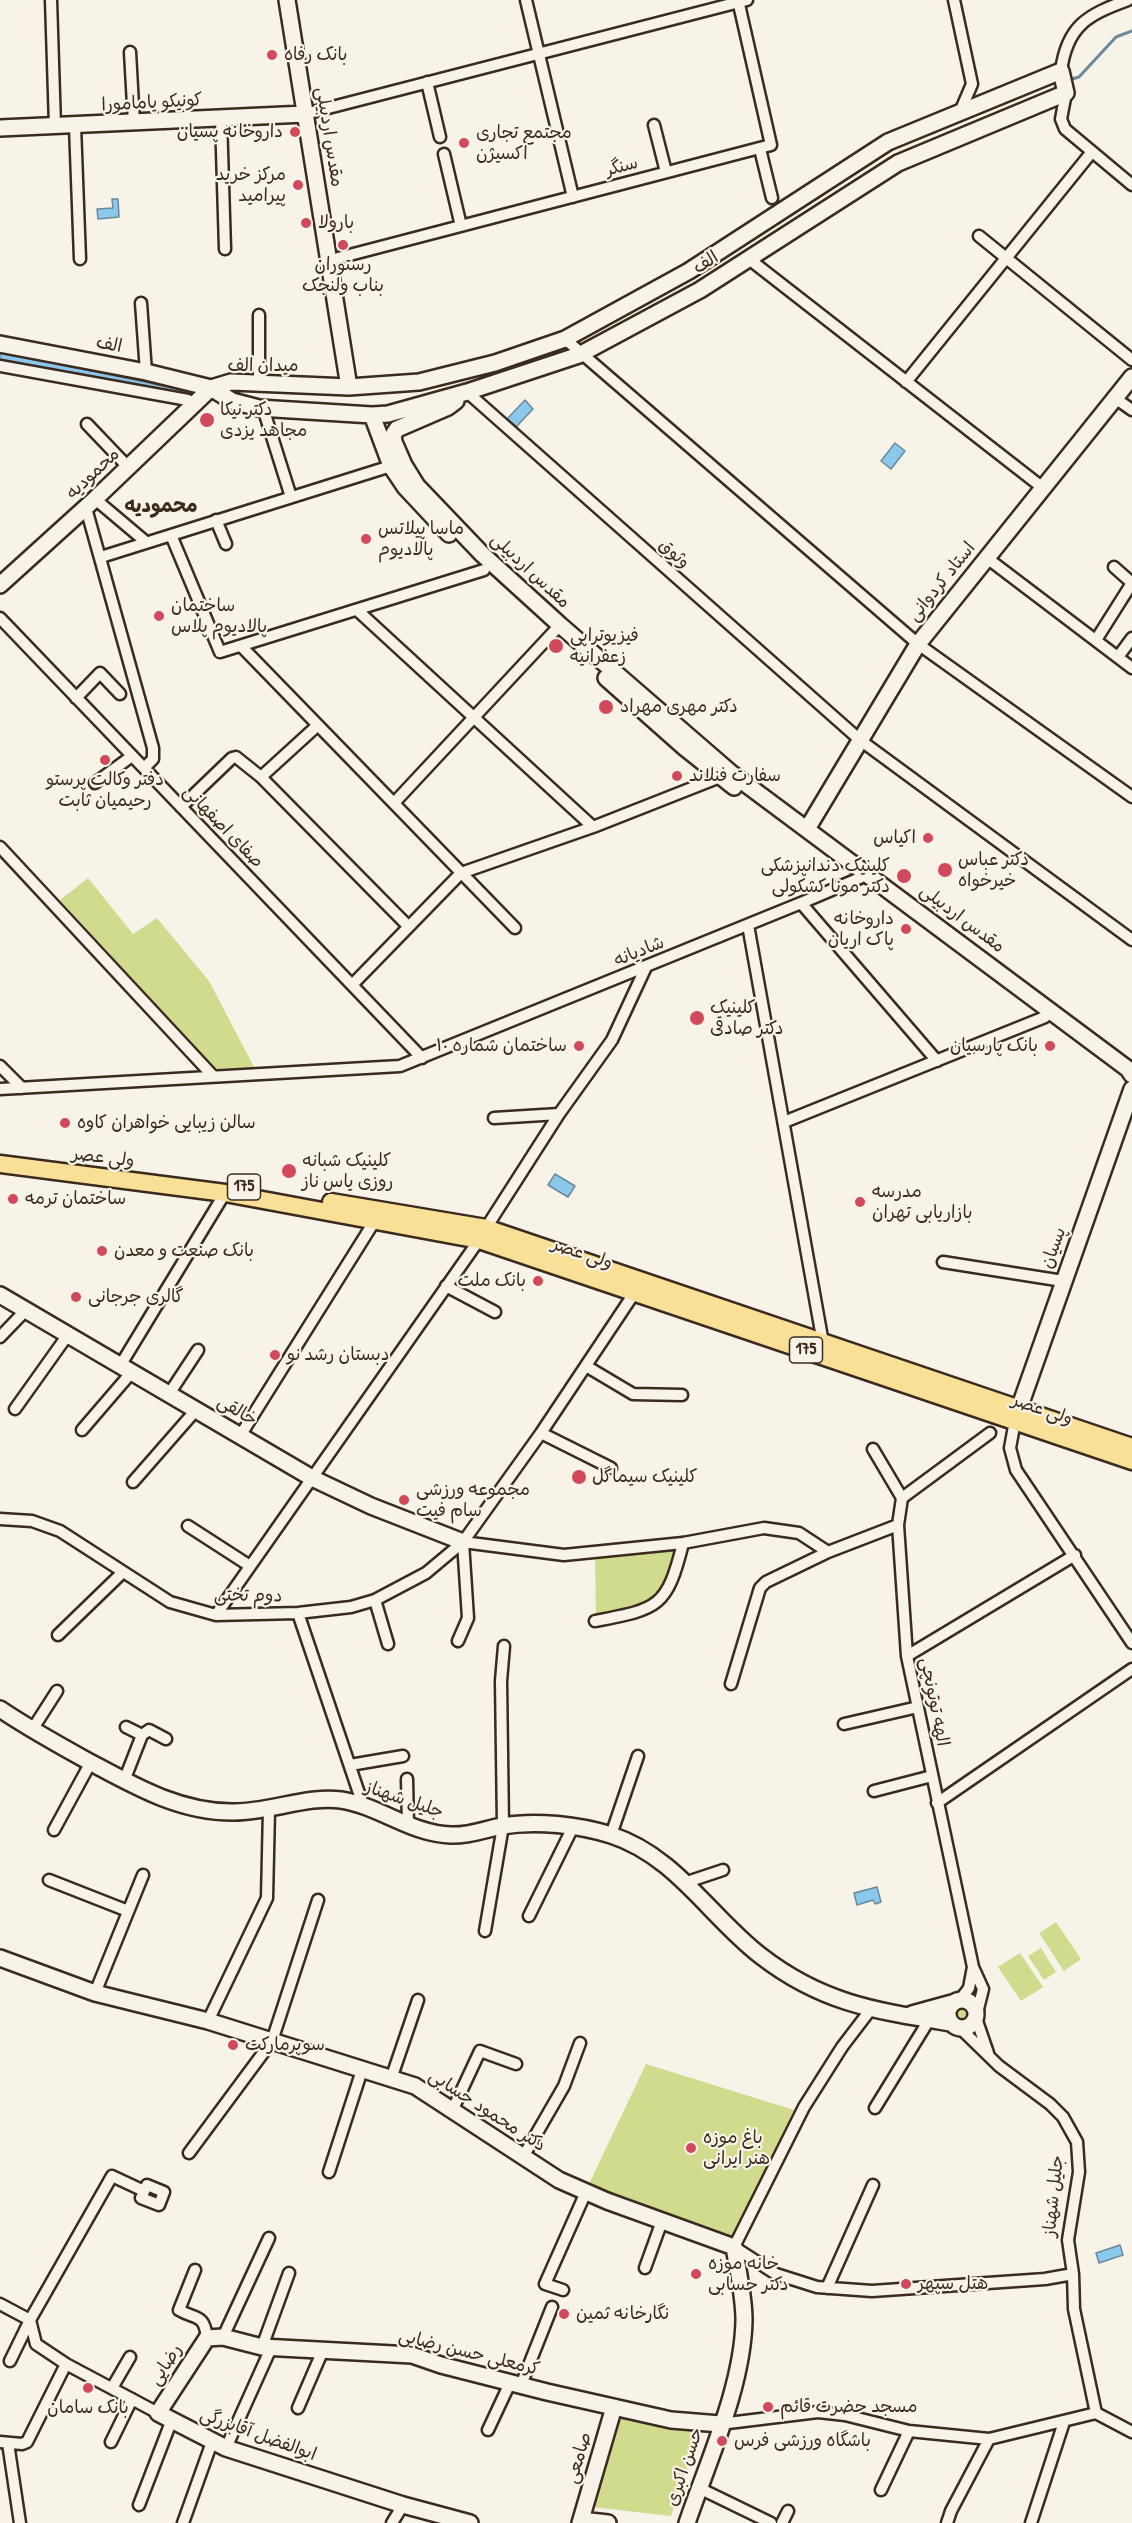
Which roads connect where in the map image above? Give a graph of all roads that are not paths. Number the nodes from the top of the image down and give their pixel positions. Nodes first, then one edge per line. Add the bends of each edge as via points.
1 (51, 0) edge
2 (287, 0) edge
3 (296, 0) edge
4 (526, 0) edge
5 (954, 0) edge
6 (1128, 0) edge
7 (741, 1) edge
8 (130, 52) dead end
9 (538, 54) junction
10 (1061, 71) junction
11 (427, 82) junction
12 (1066, 93) junction
13 (310, 112) junction
14 (960, 112) junction
15 (221, 118) junction
16 (134, 123) junction
17 (654, 125) dead end
18 (55, 126) junction
19 (75, 126) junction
20 (0, 128) edge
21 (440, 137) dead end
22 (760, 149) junction
23 (1091, 153) junction
24 (444, 154) dead end
25 (666, 172) junction
26 (1132, 184) edge
27 (573, 197) junction
28 (772, 198) dead end
29 (461, 226) junction
30 (979, 236) dead end
31 (225, 249) dead end
32 (338, 258) junction
33 (1006, 258) junction
34 (80, 259) dead end
35 (749, 259) junction
36 (141, 303) dead end
37 (259, 315) dead end
38 (565, 339) junction
39 (0, 344) edge
40 (579, 355) junction
41 (1132, 360) edge
42 (0, 366) edge
43 (146, 372) junction
44 (1132, 377) edge
45 (906, 382) junction
46 (259, 383) junction
47 (354, 387) junction
48 (211, 388) junction
49 (467, 392) junction
50 (1115, 398) junction
51 (188, 400) dead end
52 (261, 408) junction
53 (1132, 410) edge
54 (347, 414) joint
55 (372, 415) junction
56 (87, 424) dead end
57 (391, 466) junction
58 (129, 468) junction
59 (1043, 488) junction
60 (291, 497) junction
61 (90, 503) junction
62 (216, 520) junction
63 (171, 534) junction
64 (146, 542) junction
65 (226, 544) dead end
66 (100, 557) junction
67 (987, 558) junction
68 (1114, 567) dead end
69 (484, 570) junction
70 (0, 585) edge
71 (357, 610) junction
72 (0, 618) edge
73 (557, 629) junction
74 (1132, 638) edge
75 (1096, 640) junction
76 (918, 644) junction
77 (242, 646) junction
78 (1118, 657) junction
79 (1132, 668) edge
80 (120, 693) dead end
81 (76, 698) junction
82 (473, 718) junction
83 (318, 724) junction
84 (860, 740) junction
85 (132, 756) junction
86 (144, 768) junction
87 (726, 775) junction
88 (261, 777) junction
89 (95, 783) dead end
90 (1132, 797) edge
91 (393, 803) junction
92 (181, 807) junction
93 (593, 826) junction
94 (804, 832) junction
95 (0, 847) edge
96 (462, 873) junction
97 (863, 875) junction
98 (801, 903) junction
99 (748, 925) junction
100 (408, 926) junction
101 (515, 928) dead end
102 (1132, 940) edge
103 (646, 967) junction
104 (351, 985) junction
105 (1048, 1014) junction
106 (422, 1058) junction
107 (937, 1061) junction
108 (0, 1066) edge
109 (213, 1076) junction
110 (1132, 1077) edge
111 (22, 1088) junction
112 (0, 1089) edge
113 (1132, 1089) edge
114 (559, 1114) junction
115 (1132, 1117) edge
116 (494, 1118) dead end
117 (784, 1122) junction
118 (1115, 1137) junction
119 (0, 1156) edge
120 (0, 1164) edge
121 (225, 1193) junction
122 (374, 1222) junction
123 (483, 1234) junction
124 (943, 1262) dead end
125 (1063, 1281) junction
126 (446, 1286) junction
127 (635, 1292) junction
128 (0, 1295) edge
129 (25, 1311) junction
130 (495, 1312) dead end
131 (67, 1336) junction
132 (0, 1337) edge
133 (823, 1342) junction
134 (198, 1350) dead end
135 (586, 1366) junction
136 (125, 1370) junction
137 (169, 1394) junction
138 (682, 1395) dead end
139 (15, 1409) dead end
140 (196, 1410) junction
141 (1015, 1421) junction
142 (82, 1430) dead end
143 (541, 1433) junction
144 (990, 1433) dead end
145 (240, 1436) junction
146 (1132, 1447) edge
147 (873, 1449) dead end
148 (1132, 1461) edge
149 (611, 1467) dead end
150 (312, 1478) junction
151 (133, 1482) dead end
152 (902, 1497) junction
153 (0, 1519) edge
154 (188, 1526) dead end
155 (898, 1526) junction
156 (463, 1542) junction
157 (683, 1543) junction
158 (828, 1552) junction
159 (1075, 1555) junction
160 (250, 1566) junction
161 (122, 1573) junction
162 (375, 1600) junction
163 (298, 1613) junction
164 (216, 1614) junction
165 (595, 1621) dead end
166 (58, 1635) dead end
167 (458, 1641) dead end
168 (1132, 1643) edge
169 (388, 1644) dead end
170 (504, 1646) dead end
171 (908, 1656) junction
172 (1132, 1669) edge
173 (731, 1684) dead end
174 (57, 1691) dead end
175 (918, 1707) junction
176 (1, 1713) edge
177 (844, 1724) dead end
178 (126, 1727) dead end
179 (32, 1730) junction
180 (142, 1735) junction
181 (166, 1739) dead end
182 (403, 1756) dead end
183 (638, 1756) dead end
184 (91, 1762) junction
185 (350, 1765) junction
186 (932, 1776) junction
187 (407, 1779) dead end
188 (124, 1781) junction
189 (874, 1791) dead end
190 (937, 1803) junction
191 (363, 1805) junction
192 (269, 1810) junction
193 (408, 1826) junction
194 (503, 1826) junction
195 (573, 1827) junction
196 (54, 1830) dead end
197 (611, 1835) junction
198 (723, 1870) dead end
199 (143, 1875) dead end
200 (49, 1880) dead end
201 (687, 1882) junction
202 (318, 1900) dead end
203 (128, 1911) junction
204 (529, 1916) dead end
205 (485, 1931) dead end
206 (1, 1963) edge
207 (973, 1966) junction
208 (95, 1993) junction
209 (418, 2000) dead end
210 (956, 2002) junction
211 (871, 2009) junction
212 (976, 2015) junction
213 (905, 2016) junction
214 (929, 2020) junction
215 (208, 2021) junction
216 (956, 2026) junction
217 (272, 2041) junction
218 (580, 2043) dead end
219 (988, 2056) junction
220 (516, 2064) dead end
221 (362, 2070) junction
222 (391, 2079) junction
223 (875, 2108) dead end
224 (452, 2111) junction
225 (189, 2153) dead end
226 (523, 2157) junction
227 (329, 2172) dead end
228 (873, 2185) dead end
229 (144, 2191) dead end
230 (586, 2192) junction
231 (662, 2221) junction
232 (269, 2238) dead end
233 (735, 2247) junction
234 (645, 2268) dead end
235 (195, 2270) dead end
236 (289, 2273) dead end
237 (1073, 2274) junction
238 (827, 2288) junction
239 (563, 2290) dead end
240 (0, 2304) edge
241 (552, 2307) dead end
242 (30, 2320) junction
243 (223, 2337) junction
244 (207, 2338) junction
245 (266, 2347) junction
246 (323, 2350) junction
247 (130, 2356) dead end
248 (10, 2361) dead end
249 (66, 2364) junction
250 (515, 2384) junction
251 (112, 2388) junction
252 (132, 2399) junction
253 (614, 2407) junction
254 (298, 2408) dead end
255 (158, 2413) junction
256 (1096, 2413) junction
257 (171, 2422) junction
258 (1064, 2422) junction
259 (720, 2424) junction
260 (488, 2430) dead end
261 (909, 2431) junction
262 (1132, 2432) edge
263 (989, 2439) junction
264 (4, 2442) edge
265 (111, 2442) dead end
266 (219, 2445) junction
267 (699, 2488) junction
268 (881, 2490) dead end
269 (138, 2505) dead end
270 (403, 2505) junction
271 (788, 2511) dead end
272 (445, 2520) edge
273 (580, 2522) edge
274 (20, 2523) edge
275 (183, 2523) edge
276 (392, 2523) edge
277 (470, 2523) edge
278 (608, 2523) edge
279 (687, 2523) edge
280 (771, 2523) edge
281 (782, 2523) edge
282 (947, 2523) edge
283 (1031, 2523) edge

1 - 18 street
2 - 13 street, مقدس اردبیلی
3 - 13 street, مقدس اردبیلی
4 - 9 street
5 - 14 street via 972,84
6 - 10 street via 1084,20 1064,50
7 - 9 street
7 - 22 street via 773,141
8 - 16 street
9 - 11 street
9 - 27 street
10 - 12 street
10 - 14 street, الف
11 - 13 street
11 - 21 street
12 - 23 street via 1061,119 1065,129
12 - 35 street, الف via 898,163
13 - 15 street, کونیکو یامامورا
13 - 32 street, مقدس اردبیلی
13 - 47 street, مقدس اردبیلی
14 - 38 street, الف via 878,148 689,271
15 - 16 street, کونیکو یامامورا
15 - 31 street
16 - 19 street, کونیکو یامامورا
17 - 25 street
18 - 19 street, کونیکو یامامورا
18 - 20 street, کونیکو یامامورا
19 - 34 street
22 - 25 street, سنگر
22 - 28 street
23 - 26 street
23 - 33 street
24 - 29 street
25 - 27 street, سنگر
27 - 29 street, سنگر
29 - 32 street, سنگر
30 - 33 street
32 - 47 street, مقدس اردبیلی
33 - 41 street
33 - 45 street
35 - 40 street, الف
35 - 45 street
36 - 43 street
37 - 46 street
38 - 40 street
38 - 47 street, الف via 495,363 419,382
39 - 43 street, الف
40 - 49 street, الف
40 - 76 street
42 - 51 street
43 - 48 street, الف
44 - 50 street, استاد کردوانی
45 - 59 street
46 - 47 street, میدان الف
46 - 48 street, میدان الف via 231,382
46 - 52 street via 253,393
48 - 52 street, میدان الف via 232,401
48 - 58 street, محمودیه
49 - 55 street, الف
49 - 73 street, مقدس اردبیلی via 448,407 397,429 394,442 404,465 429,498
49 - 84 street, وثوق
50 - 53 street
50 - 59 street, استاد کردوانی
52 - 54 street, میدان الف
52 - 60 street
54 - 55 street, الف
55 - 57 street, مقدس اردبیلی
56 - 58 street
57 - 60 street
57 - 69 street, مقدس اردبیلی via 423,508
58 - 61 street, محمودیه
59 - 67 street, استاد کردوانی
60 - 62 street
61 - 64 street
61 - 66 street
61 - 70 street, محمودیه
62 - 63 street
62 - 65 street
63 - 64 street
63 - 77 street via 218,648 225,652
64 - 66 street
66 - 86 street via 154,755
67 - 75 street
67 - 76 street, استاد کردوانی
68 - 75 street via 1132,583
69 - 71 street
69 - 73 street, مقدس اردبیلی
71 - 77 street
71 - 82 street
72 - 81 street, صفای اصفهانی
73 - 82 street
73 - 87 street, مقدس اردبیلی
74 - 78 street
75 - 78 street
76 - 84 street, استاد کردوانی
76 - 90 street
77 - 83 street
78 - 79 street
80 - 81 street via 100,673
81 - 85 street, صفای اصفهانی
82 - 91 street
82 - 93 street
83 - 88 street
83 - 91 street
84 - 94 street, استاد کردوانی
84 - 102 street, وثوق
85 - 86 street, صفای اصفهانی
85 - 89 street
86 - 92 street, صفای اصفهانی
87 - 93 street
87 - 94 street, مقدس اردبیلی
88 - 92 street via 237,757 232,758
88 - 100 street
91 - 96 street
92 - 104 street, صفای اصفهانی
93 - 96 street
94 - 97 street, مقدس اردبیلی
95 - 109 street
96 - 100 street
96 - 101 street
97 - 98 street, شادیانه
97 - 105 street, مقدس اردبیلی
98 - 99 street, شادیانه
98 - 107 street
99 - 103 street, شادیانه
99 - 117 street
100 - 104 street
103 - 106 street, شادیانه
103 - 114 street via 612,1040
104 - 106 street, صفای اصفهانی
105 - 107 street
105 - 110 street, مقدس اردبیلی via 1128,1069
106 - 109 street, شادیانه via 400,1066
107 - 117 street
108 - 111 street
109 - 111 street, شادیانه
111 - 112 street, شادیانه
113 - 118 street, پسیان
114 - 116 street
114 - 123 street
115 - 118 street
117 - 133 street
118 - 125 street, پسیان
119 - 123 main road, ولی عصر / 175 via 232,1185
120 - 121 main road, ولی عصر / 175
121 - 122 main road, ولی عصر / 175
121 - 136 street
122 - 123 main road, ولی عصر / 175
122 - 145 street
123 - 126 street
123 - 127 main road, ولی عصر / 175
123 - 133 main road, ولی عصر / 175
124 - 125 street
125 - 141 street, پسیان
126 - 130 street
126 - 150 street
127 - 135 street, دوم تختی
127 - 141 main road, ولی عصر / 175
128 - 129 street, خالقی
129 - 131 street, خالقی
129 - 132 street
131 - 136 street, خالقی
131 - 139 street
133 - 146 main road, ولی عصر / 175
134 - 137 street
135 - 138 street via 633,1394
135 - 143 street, دوم تختی
136 - 137 street, خالقی
136 - 142 street
137 - 140 street, خالقی
140 - 145 street, خالقی
140 - 151 street
141 - 148 main road, ولی عصر / 175
141 - 159 street via 1010,1448 1016,1470
143 - 149 street
143 - 156 street, دوم تختی
144 - 152 street
145 - 150 street, خالقی
147 - 152 street
150 - 156 street, خالقی
150 - 160 street
152 - 155 street, الهه توتونچی
153 - 161 street, دوم تختی via 32,1521 60,1531
154 - 160 street
155 - 158 street
155 - 171 street, الهه توتونچی
156 - 157 street via 564,1555
156 - 162 street, دوم تختی via 426,1574
156 - 167 street via 468,1618
157 - 158 street via 764,1528 799,1533
157 - 165 street via 673,1582 652,1607
158 - 173 street via 760,1588
159 - 168 street
159 - 171 street
160 - 164 street
161 - 164 street, دوم تختی via 170,1602
161 - 166 street
162 - 163 street, دوم تختی
162 - 169 street
163 - 164 street, دوم تختی
163 - 185 street
170 - 194 street
171 - 175 street, الهه توتونچی
172 - 190 street
174 - 179 street
175 - 177 street
175 - 186 street, الهه توتونچی
176 - 179 street, جلیل شهناز
178 - 180 street
179 - 184 street, جلیل شهناز
180 - 181 street via 149,1730
180 - 188 street
182 - 185 street
183 - 197 street
184 - 188 street, جلیل شهناز
184 - 196 street
185 - 191 street
186 - 189 street
186 - 190 street, الهه توتونچی
187 - 193 street
188 - 192 street, جلیل شهناز via 161,1799 208,1812
190 - 207 street, الهه توتونچی
191 - 192 street, جلیل شهناز via 324,1799
191 - 193 street, جلیل شهناز
192 - 215 street via 267,1898
193 - 194 street, جلیل شهناز via 462,1835
194 - 195 street, جلیل شهناز
194 - 205 street
195 - 197 street, جلیل شهناز
195 - 204 street
197 - 201 street, جلیل شهناز
198 - 201 street
199 - 203 street
200 - 203 street
201 - 211 street, جلیل شهناز via 759,1955 792,1978 838,2001
202 - 217 street
203 - 208 street
206 - 208 street, دکتر محمود حسابی
207 - 210 street via 969,1988
207 - 212 street, الهه توتونچی via 983,1989
208 - 215 street, دکتر محمود حسابی
209 - 222 street
210 - 212 street via 969,2001
210 - 213 street, جلیل شهناز
210 - 216 street via 948,2011
211 - 213 street, جلیل شهناز
211 - 233 street via 804,2107
212 - 216 street via 968,2027
212 - 219 street
213 - 214 street, جلیل شهناز
214 - 216 street, جلیل شهناز
214 - 223 street
215 - 217 street, دکتر محمود حسابی
216 - 219 street, جلیل شهناز
217 - 221 street, دکتر محمود حسابی
217 - 225 street
218 - 226 street via 564,2085
219 - 237 street, جلیل شهناز via 1050,2104 1063,2117 1077,2142 1079,2172 1068,2240
220 - 224 street via 480,2051
221 - 222 street, دکتر محمود حسابی
221 - 227 street
222 - 224 street, دکتر محمود حسابی via 415,2086
224 - 226 street, دکتر محمود حسابی
226 - 230 street, دکتر محمود حسابی
228 - 238 street
229 - 242 street via 112,2176
230 - 231 street, دکتر محمود حسابی
230 - 239 street via 545,2284
231 - 233 street, دکتر محمود حسابی
231 - 234 street
232 - 243 street
233 - 238 street via 776,2274
233 - 259 street via 744,2320 733,2390
235 - 244 street via 179,2310 200,2319
236 - 245 street
237 - 238 street via 872,2291
237 - 256 street, جلیل شهناز via 1074,2309
240 - 242 street
241 - 250 street
242 - 248 street
242 - 249 street, ابوالفضل آقابزرگی via 36,2344
243 - 244 street, کرمعلی حسن رضایی
243 - 245 street, کرمعلی حسن رضایی
244 - 255 street, رضایی
245 - 246 street, کرمعلی حسن رضایی
245 - 266 street
246 - 250 street, کرمعلی حسن رضایی via 412,2355
246 - 254 street
247 - 251 street
249 - 251 street, ابوالفضل آقابزرگی
249 - 264 street via 27,2442
250 - 253 street, کرمعلی حسن رضایی
250 - 260 street
251 - 252 street, ابوالفضل آقابزرگی
252 - 255 street, ابوالفضل آقابزرگی
252 - 265 street
253 - 259 street, کرمعلی حسن رضایی via 670,2420
253 - 273 street, صامعی
255 - 257 street, ابوالفضل آقابزرگی
256 - 258 street
256 - 262 street
257 - 266 street, ابوالفضل آقابزرگی
257 - 269 street
258 - 263 street
258 - 283 street
259 - 261 street via 818,2412
259 - 267 street, حسن اکبری
261 - 263 street
261 - 268 street
263 - 282 street
264 - 274 street
266 - 270 street, ابوالفضل آقابزرگی
266 - 275 street
267 - 279 street, حسن اکبری
267 - 280 street
270 - 272 street, ابوالفضل آقابزرگی
270 - 276 street
271 - 281 street
272 - 277 street, ابوالفضل آقابزرگی
273 - 278 street

